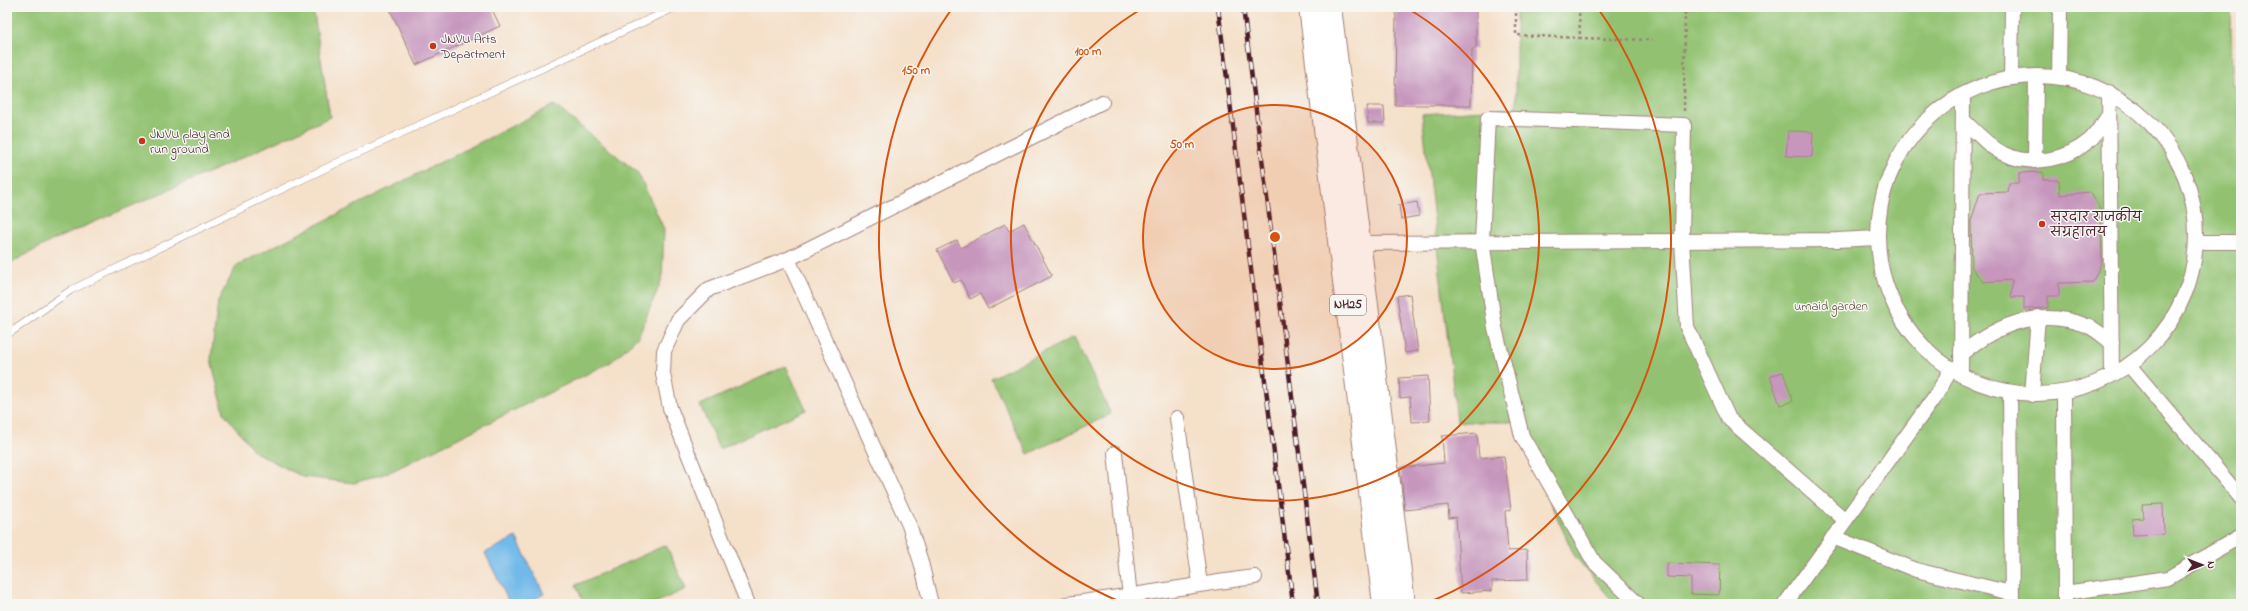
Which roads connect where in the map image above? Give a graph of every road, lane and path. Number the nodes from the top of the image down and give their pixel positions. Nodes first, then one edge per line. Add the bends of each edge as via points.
1 (676, 7) edge
2 (1310, 7) edge
3 (1330, 7) edge
4 (1516, 7) edge
5 (1579, 7) edge
6 (1685, 7) edge
7 (2012, 7) edge
8 (2060, 7) edge
9 (1580, 38) junction
10 (1652, 40) dead end
11 (2036, 76) junction
12 (2011, 77) junction
13 (2059, 77) junction
14 (2109, 92) junction
15 (1964, 95) junction
16 (1102, 102) dead end
17 (2109, 115) junction
18 (1963, 120) junction
19 (1684, 125) junction
20 (2035, 161) junction
21 (1878, 238) junction
22 (1682, 240) junction
23 (1482, 241) junction
24 (2196, 242) junction
25 (2241, 242) edge
26 (1360, 243) junction
27 (788, 259) junction
28 (2038, 317) junction
29 (7, 336) edge
30 (2112, 343) junction
31 (1961, 354) junction
32 (2129, 365) junction
33 (1957, 372) junction
34 (2112, 374) junction
35 (2010, 392) junction
36 (2064, 392) junction
37 (2032, 395) junction
38 (1177, 418) dead end
39 (1116, 453) dead end
40 (2241, 498) edge
41 (1845, 520) junction
42 (2241, 536) edge
43 (1833, 537) junction
44 (1255, 577) dead end
45 (1200, 584) junction
46 (1130, 597) junction
47 (2065, 598) edge
48 (2012, 599) edge
49 (748, 604) edge
50 (931, 604) edge
51 (1066, 604) edge
52 (1384, 604) edge
53 (1404, 604) edge
54 (1638, 604) edge
55 (1785, 604) edge

1 - 29 lane via 71,290
2 - 52 main road, NH25
3 - 26 main road, NH25
4 - 9 path via 1516,36
5 - 9 path
6 - 19 path
7 - 12 street
8 - 13 street
9 - 10 path
11 - 12 street
11 - 13 street
11 - 20 street
12 - 15 street via 2002,78
13 - 14 street via 2066,77
14 - 17 street
14 - 24 street via 2154,126 2173,152 2186,180 2194,212
15 - 18 street
15 - 21 street via 1947,102 1930,115 1903,148 1884,188
16 - 27 street
17 - 20 street via 2091,139 2078,149 2051,160
17 - 30 street
18 - 20 street via 2003,154
18 - 31 street
19 - 22 street
19 - 23 street via 1488,118
21 - 22 street
21 - 33 street via 1887,290 1900,318 1923,348
22 - 23 street
22 - 41 street via 1688,327 1729,419
23 - 26 street
23 - 54 street via 1494,328 1522,436 1594,562
24 - 25 street
24 - 32 street via 2188,286 2158,340
26 - 53 main road, NH25
27 - 49 street via 709,288 678,320 664,351 663,374 670,408
27 - 50 street via 909,525
28 - 30 street via 2072,322 2091,328
28 - 31 street via 1992,333
28 - 37 street
30 - 34 street
31 - 33 street
32 - 34 street
32 - 40 street
33 - 35 street via 1990,388
33 - 41 street via 1936,395
34 - 36 street via 2092,385
35 - 37 street
35 - 48 street
36 - 37 street
36 - 47 street
38 - 45 street
39 - 46 street
41 - 43 street
42 - 47 street via 2168,578
43 - 48 street via 1916,570
43 - 55 street
44 - 45 street
45 - 46 street
46 - 51 street

